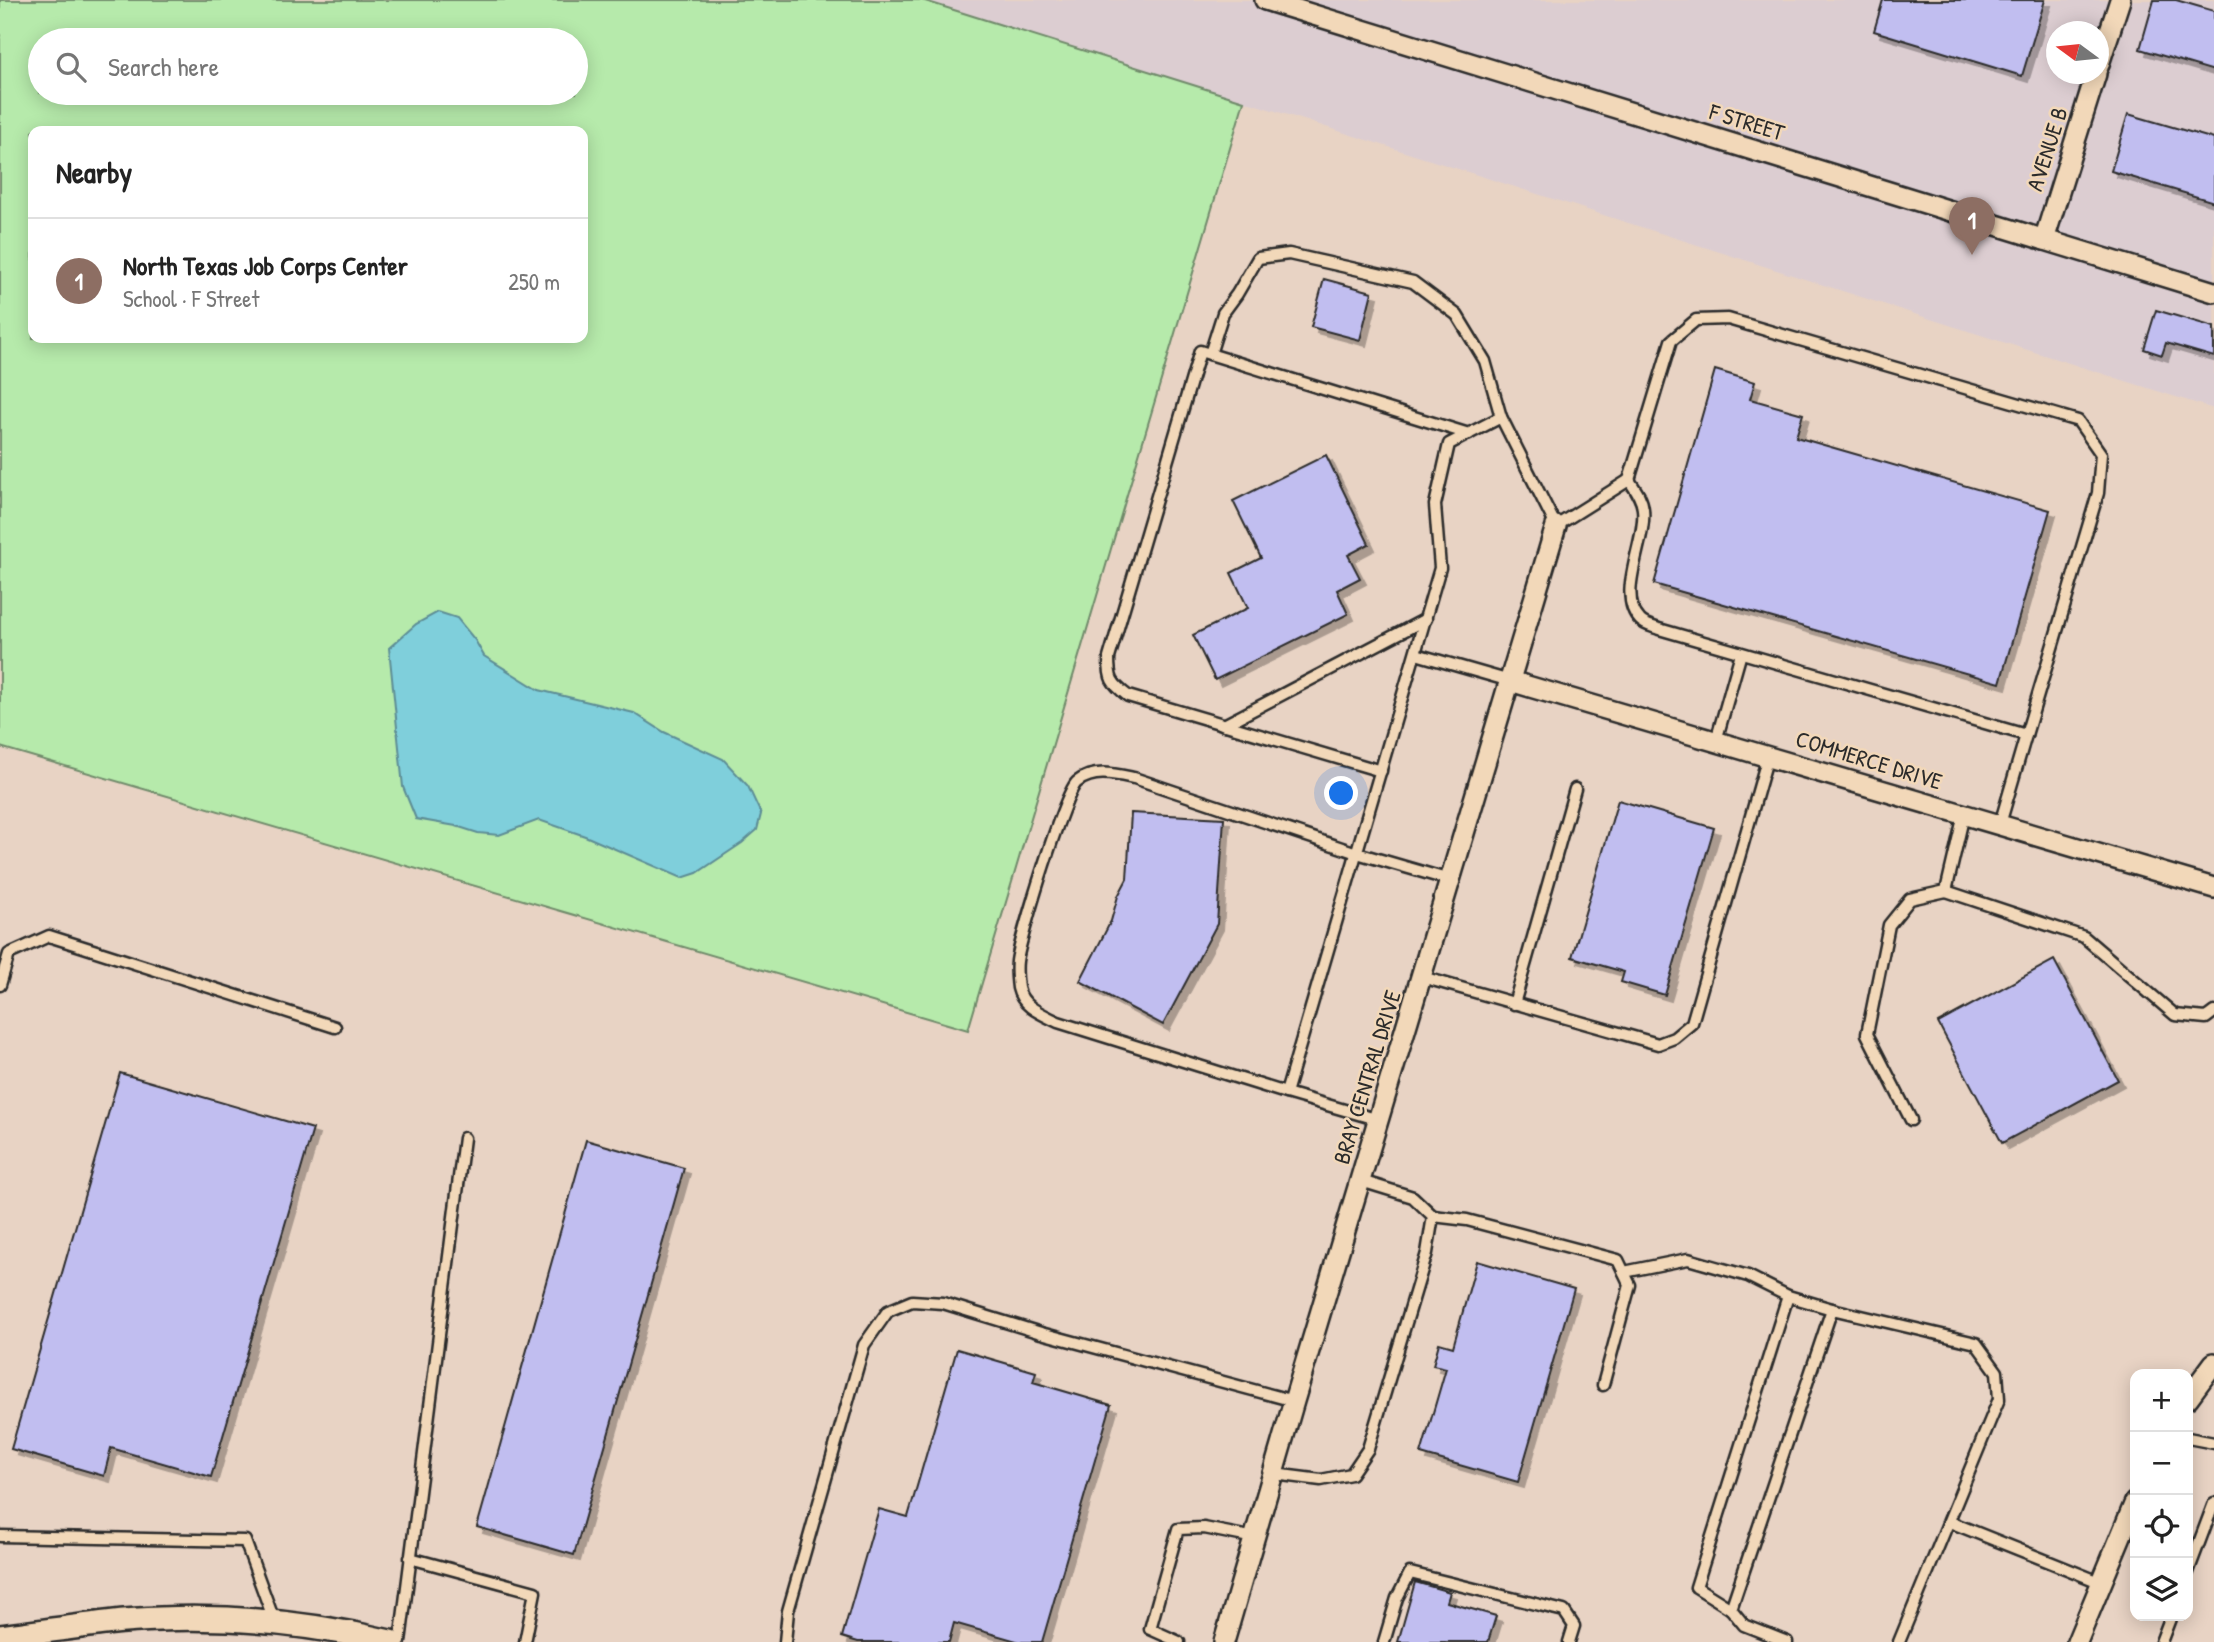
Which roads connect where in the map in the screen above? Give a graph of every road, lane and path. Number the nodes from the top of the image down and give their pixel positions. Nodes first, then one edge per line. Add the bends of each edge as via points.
1 (1265, 0) edge
2 (2120, 0) edge
3 (2109, 34) edge
4 (2093, 84) edge
5 (2044, 240) junction
6 (2214, 292) edge
7 (1210, 354) junction
8 (1502, 417) junction
9 (1469, 434) junction
10 (1629, 480) junction
11 (1556, 526) junction
12 (1426, 620) junction
13 (1741, 653) junction
14 (1416, 654) junction
15 (1510, 681) junction
16 (1224, 725) junction
17 (2026, 735) junction
18 (1716, 741) junction
19 (1768, 756) junction
20 (1381, 771) junction
21 (1575, 789) dead end
22 (1964, 814) junction
23 (2000, 824) junction
24 (1357, 853) junction
25 (1451, 880) junction
26 (2214, 888) edge
27 (1946, 891) junction
28 (1422, 977) junction
29 (0, 985) edge
30 (1514, 1003) junction
31 (2214, 1012) edge
32 (335, 1027) dead end
33 (1286, 1093) junction
34 (1380, 1120) junction
35 (1911, 1121) dead end
36 (464, 1138) dead end
37 (1361, 1181) junction
38 (1433, 1216) junction
39 (1624, 1272) junction
40 (1788, 1296) junction
41 (1832, 1309) junction
42 (2214, 1363) edge
43 (1603, 1385) dead end
44 (2193, 1391) edge
45 (1294, 1401) junction
46 (2193, 1439) edge
47 (2214, 1443) edge
48 (1274, 1475) junction
49 (2214, 1503) edge
50 (2130, 1514) edge
51 (1950, 1522) junction
52 (0, 1536) edge
53 (1255, 1538) junction
54 (410, 1558) junction
55 (2193, 1559) edge
56 (2102, 1583) junction
57 (1731, 1609) junction
58 (2169, 1621) edge
59 (260, 1629) edge
60 (0, 1637) edge
61 (390, 1642) edge
62 (400, 1642) edge
63 (524, 1642) edge
64 (785, 1642) edge
65 (1179, 1642) edge
66 (1224, 1642) edge
67 (1384, 1642) edge
68 (1569, 1642) edge
69 (1787, 1642) edge
70 (1899, 1642) edge
71 (2077, 1642) edge
72 (2161, 1642) edge

1 - 5 street, F STREET
2 - 3 street
4 - 5 street, AVENUE B
5 - 6 street, F STREET
7 - 8 lane via 1223,313 1258,258 1289,254 1413,282 1457,315 1485,361
7 - 9 lane
7 - 16 lane via 1200,351 1109,658 1109,674 1113,684 1128,696
8 - 9 lane
8 - 11 lane
9 - 12 lane via 1450,444 1435,505 1440,568
10 - 11 lane
10 - 13 lane via 1643,506 1630,588 1631,606 1640,621
10 - 17 lane via 1671,341 1696,320 1728,320 2078,421 2101,454 2098,493
11 - 15 street, BRAY CENTRAL DRIVE
12 - 14 lane
12 - 16 lane
13 - 17 lane
13 - 18 lane
14 - 15 lane
14 - 20 lane
15 - 18 street, COMMERCE DRIVE
15 - 25 street, BRAY CENTRAL DRIVE
16 - 20 lane
17 - 23 lane
18 - 19 street, COMMERCE DRIVE
19 - 22 street, COMMERCE DRIVE
19 - 30 lane via 1692,1023 1658,1044
20 - 24 lane
21 - 30 lane
22 - 23 street, COMMERCE DRIVE
22 - 27 lane
23 - 26 street, COMMERCE DRIVE
24 - 25 lane
24 - 33 lane
24 - 33 lane via 1134,778 1090,774 1074,784 1059,817 1016,962 1018,991 1031,1009
25 - 28 street, BRAY CENTRAL DRIVE
27 - 31 lane via 2084,937 2175,1015 2206,1018
27 - 35 lane via 1910,899 1889,925 1867,1034
28 - 30 lane
28 - 34 street, BRAY CENTRAL DRIVE
29 - 32 lane via 9,954 49,936
33 - 34 lane
34 - 37 street, BRAY CENTRAL DRIVE
36 - 54 lane
37 - 38 lane via 1413,1197
37 - 45 street, BRAY CENTRAL DRIVE
38 - 39 lane via 1467,1220 1618,1260
38 - 48 lane via 1427,1253 1368,1449 1351,1474 1321,1480
39 - 40 lane via 1688,1259 1748,1276
39 - 43 lane via 1630,1285
40 - 41 lane
40 - 57 lane via 1696,1587
41 - 51 lane via 1976,1343 1997,1372 1999,1399
41 - 57 lane
42 - 44 street
45 - 48 street, BRAY CENTRAL DRIVE
45 - 64 lane via 943,1303 912,1301 888,1311 864,1345 788,1611
46 - 47 lane
48 - 53 street, BRAY CENTRAL DRIVE
49 - 55 lane
50 - 56 street
51 - 56 lane
51 - 70 lane
52 - 59 lane via 245,1541
53 - 65 lane via 1204,1528 1178,1529 1150,1629
53 - 66 street, BRAY CENTRAL DRIVE
54 - 62 lane
54 - 63 lane via 535,1592
56 - 71 street
57 - 69 lane via 1744,1625
58 - 72 lane
59 - 60 street via 160,1619
59 - 61 street via 305,1626
67 - 68 lane via 1410,1573 1564,1611 1574,1626

